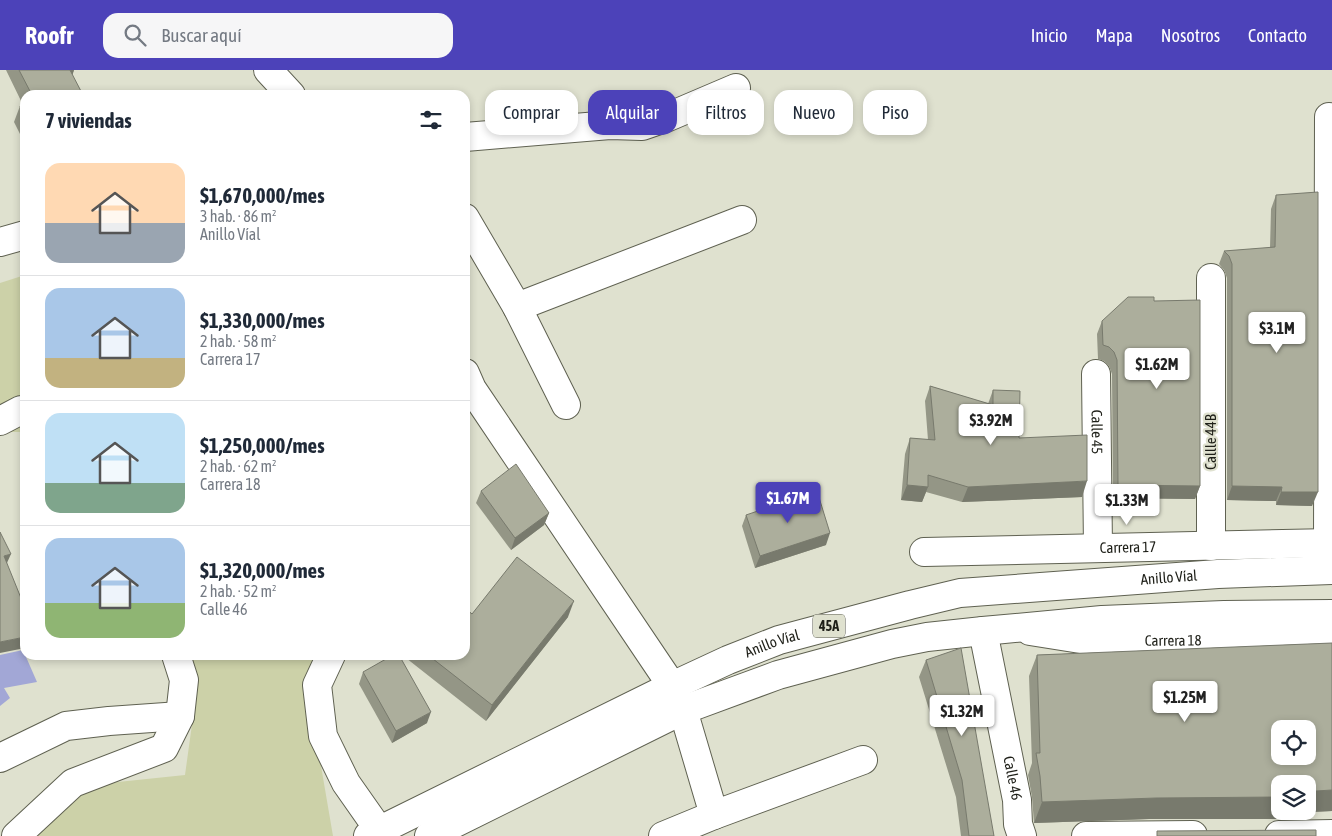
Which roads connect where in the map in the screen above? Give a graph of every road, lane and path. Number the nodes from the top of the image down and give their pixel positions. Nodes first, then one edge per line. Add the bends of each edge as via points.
1 (268, 70) edge
2 (736, 88) dead end
3 (287, 90) edge
4 (1329, 117) dead end
5 (470, 138) edge
6 (742, 220) dead end
7 (470, 227) edge
8 (20, 236) edge
9 (0, 242) edge
10 (1211, 278) dead end
11 (517, 307) junction
12 (1096, 374) dead end
13 (470, 384) edge
14 (566, 404) dead end
15 (20, 410) edge
16 (0, 421) edge
17 (1330, 543) edge
18 (1211, 546) junction
19 (1098, 548) junction
20 (924, 552) dead end
21 (1332, 570) edge
22 (1332, 614) edge
23 (1014, 628) junction
24 (983, 631) junction
25 (1332, 640) edge
26 (178, 660) edge
27 (329, 660) edge
28 (678, 698) junction
29 (180, 716) junction
30 (0, 758) edge
31 (862, 760) dead end
32 (714, 815) junction
33 (374, 833) edge
34 (1332, 834) edge
35 (1214, 835) edge
36 (1253, 835) edge
37 (16, 836) edge
38 (429, 836) edge
39 (663, 836) edge
40 (1022, 836) edge
41 (1086, 836) edge

1 - 3 main road
2 - 5 main road via 642,126 610,125
4 - 17 main road
6 - 11 main road
7 - 11 main road
8 - 9 main road
10 - 18 main road, Callle 44B
11 - 14 main road
12 - 19 main road, Calle 45
13 - 28 main road
15 - 16 main road
17 - 18 main road, Carrera 17
18 - 19 main road, Carrera 17
19 - 20 main road, Carrera 17
21 - 28 main road, Anillo Víal / 45A via 1218,574 960,593 779,640 728,660
22 - 23 main road, Anillo Víal / 45A via 1102,620
23 - 24 main road, Anillo Víal / 45A
23 - 25 main road, Carrera 18 via 1093,642
24 - 28 main road, Anillo Víal / 45A via 927,637
24 - 40 main road, Calle 46
26 - 29 main road via 184,680
27 - 33 main road via 317,685 324,736
28 - 32 main road
28 - 33 main road, Anillo Víal / 45A
28 - 38 main road, Anillo Víal / 45A
29 - 30 main road via 66,726
29 - 37 main road via 164,748 73,782
31 - 32 main road
32 - 39 main road
34 - 36 main road
35 - 41 main road

